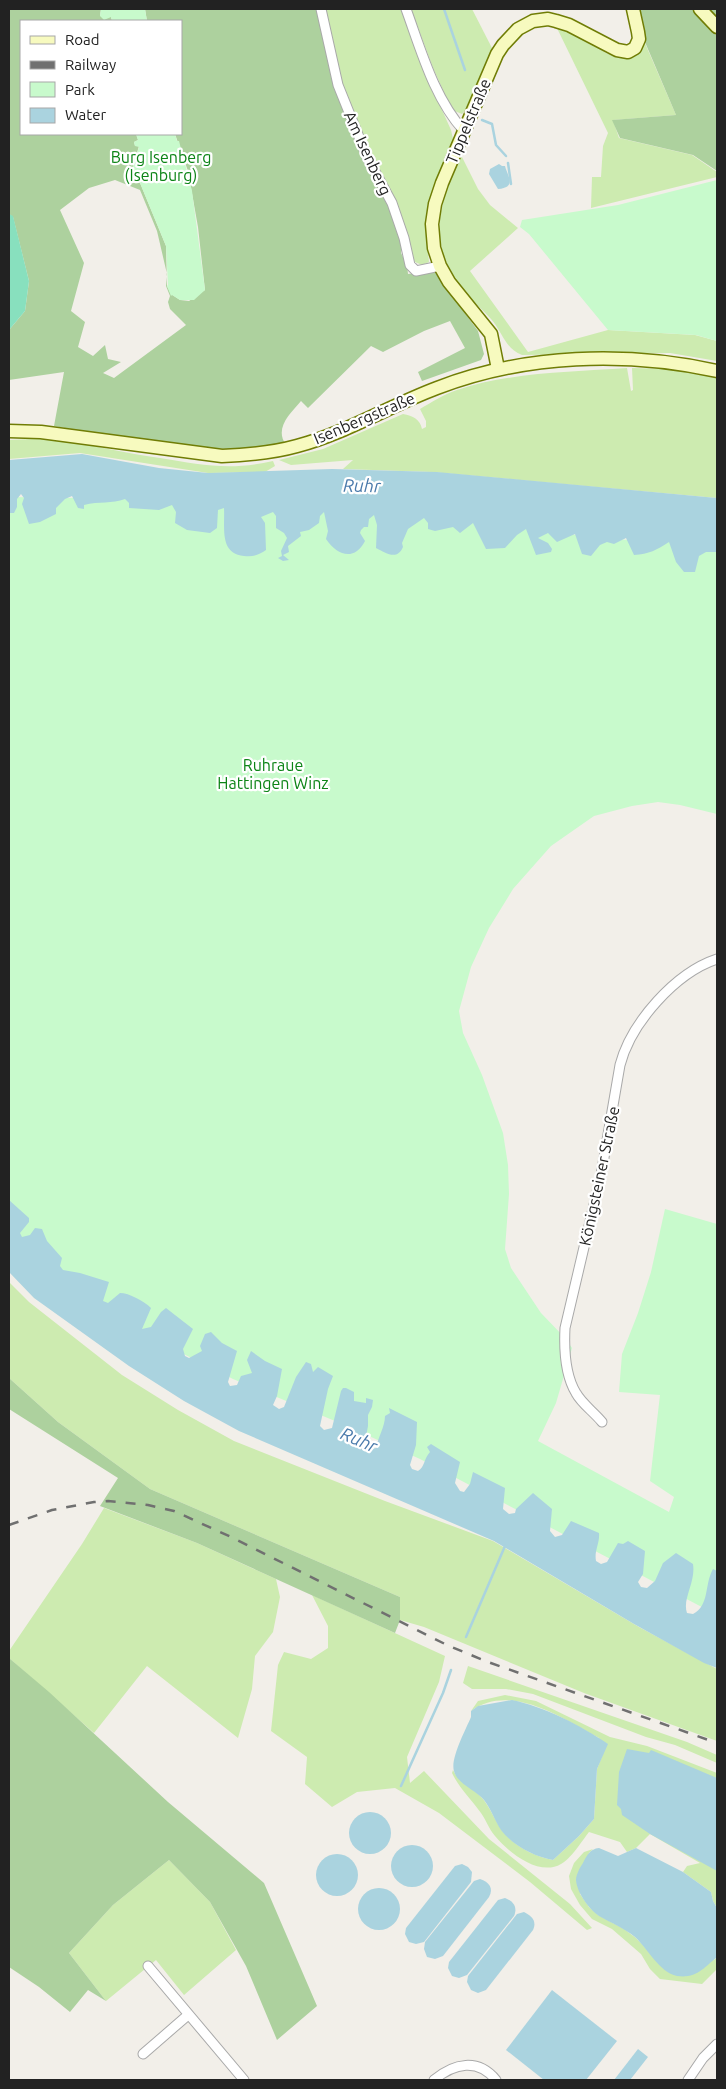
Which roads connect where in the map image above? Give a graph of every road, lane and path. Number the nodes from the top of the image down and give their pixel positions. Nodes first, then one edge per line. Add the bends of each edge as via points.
1 (322, 9) edge
2 (406, 9) edge
3 (632, 9) edge
4 (700, 9) edge
5 (717, 27) edge
6 (464, 131) junction
7 (440, 266) junction
8 (498, 369) junction
9 (717, 372) edge
10 (9, 432) edge
11 (717, 958) edge
12 (602, 1422) dead end
13 (148, 1966) dead end
14 (188, 2015) junction
15 (717, 2044) edge
16 (143, 2054) dead end
17 (244, 2080) edge
18 (434, 2080) edge
19 (496, 2080) edge
20 (688, 2080) edge

1 - 7 street, Am Isenberg via 338,85 367,157 392,203 410,265 416,271
2 - 6 street via 446,108
3 - 6 main road, Tippelstraße via 639,39 635,48 628,52 616,50 569,25 548,19 533,21 518,29 497,54
4 - 5 main road
6 - 7 main road, Tippelstraße via 435,204 432,237
7 - 8 main road, Tippelstraße via 491,334
8 - 9 main road, Isenbergstraße via 546,362 608,359 675,364
8 - 10 main road, Isenbergstraße via 437,387 325,437 261,454 222,456 41,432
11 - 12 street, Königsteiner Straße via 698,967 658,1002 635,1030 620,1065 597,1193 564,1341 571,1383 577,1395
13 - 14 street
14 - 16 street
14 - 17 street
15 - 20 street
18 - 19 street via 451,2068 472,2064

